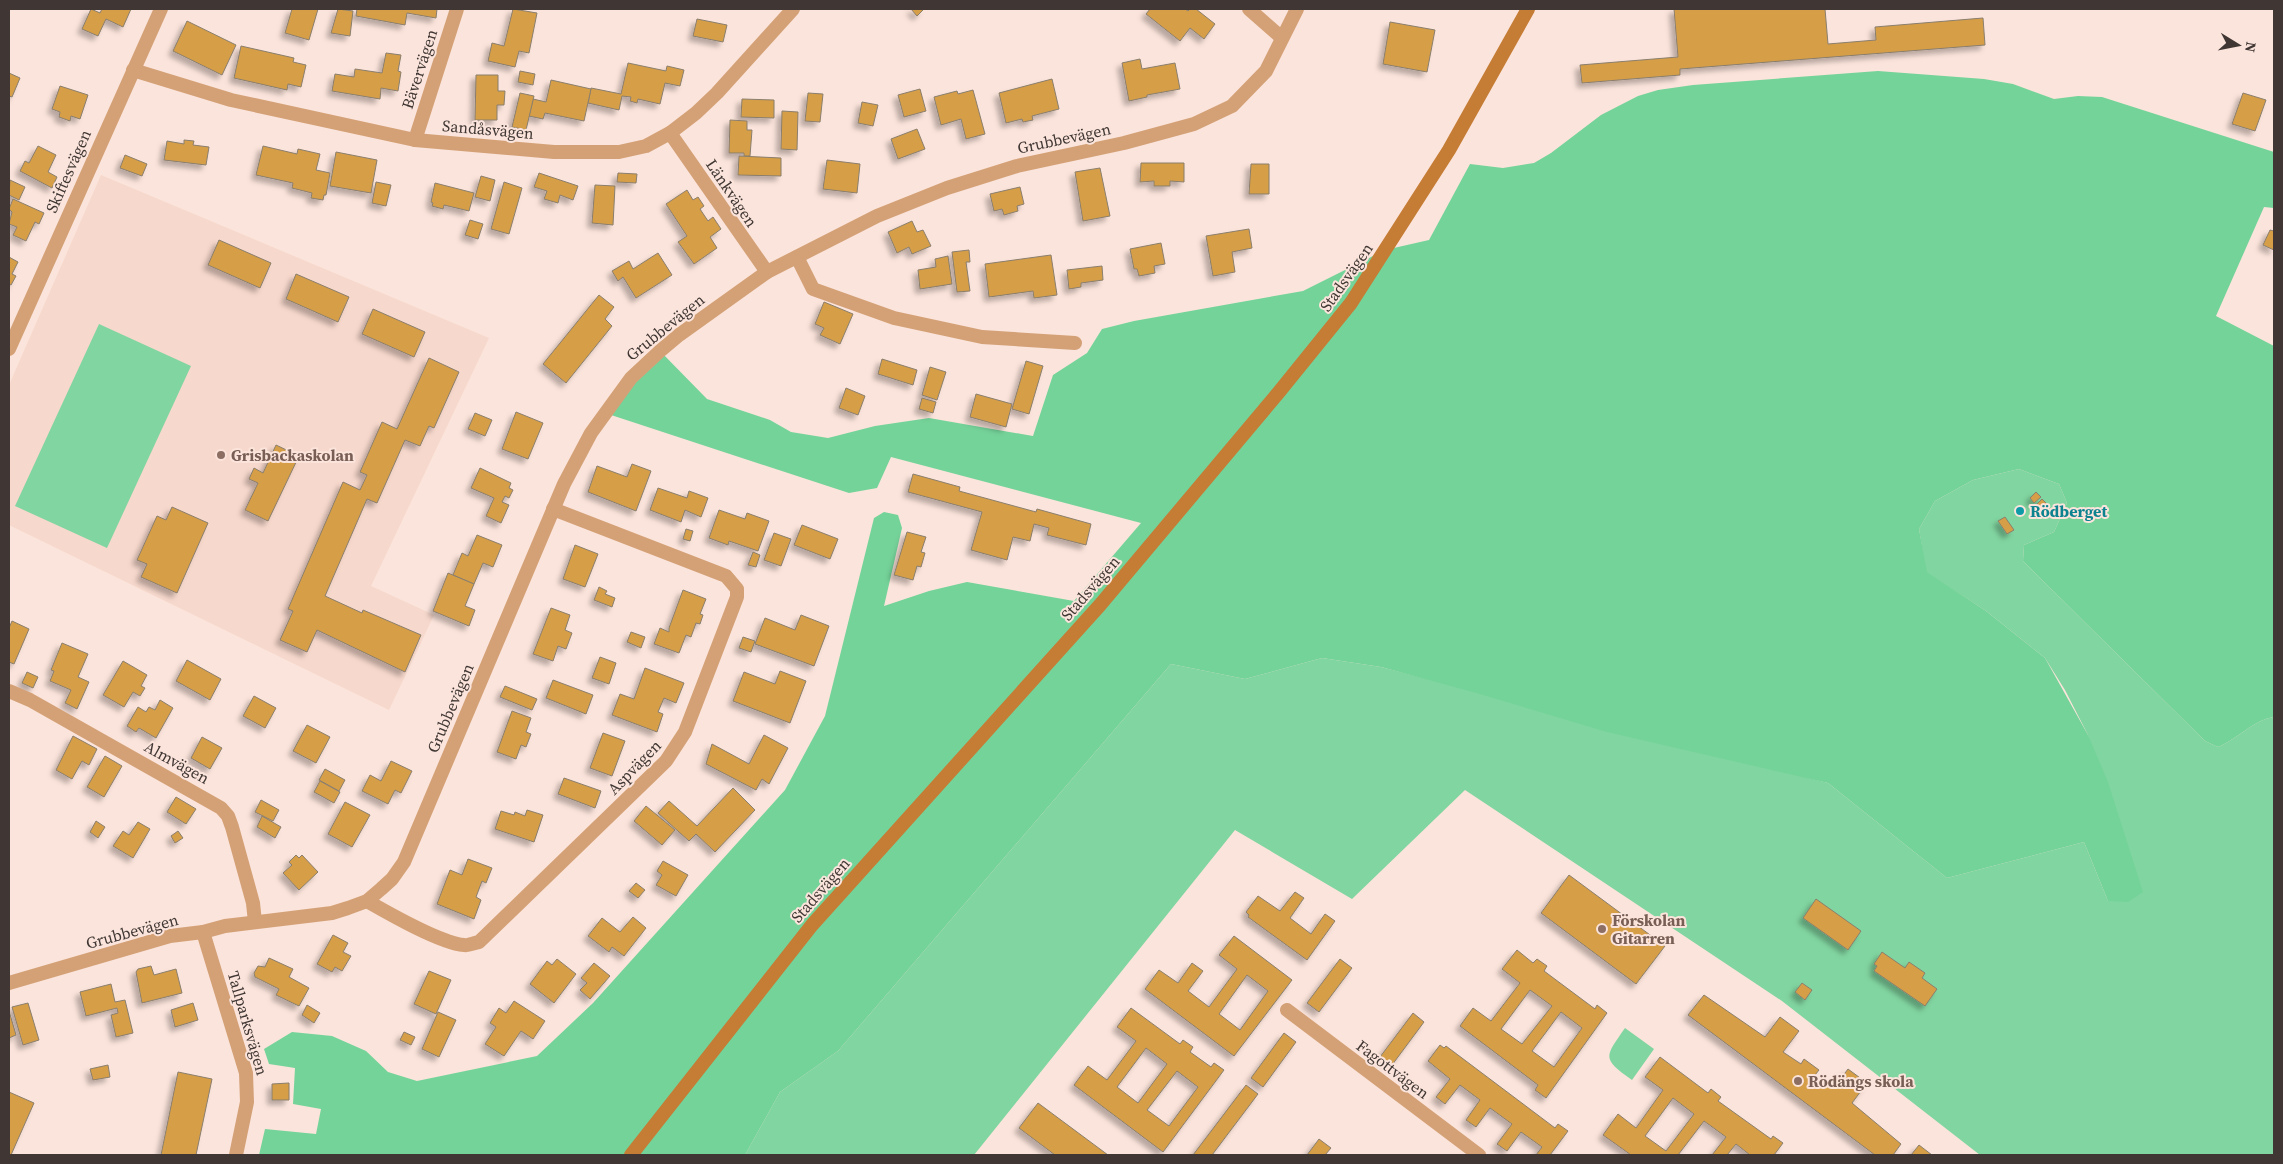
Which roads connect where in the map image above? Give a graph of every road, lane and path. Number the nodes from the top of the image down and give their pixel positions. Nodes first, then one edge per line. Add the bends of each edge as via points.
1 (161, 9) edge
2 (457, 9) edge
3 (793, 9) edge
4 (1249, 9) edge
5 (1297, 9) edge
6 (1528, 9) edge
7 (1282, 38) junction
8 (133, 70) junction
9 (670, 133) junction
10 (415, 140) junction
11 (797, 257) junction
12 (767, 272) junction
13 (1075, 343) dead end
14 (9, 348) edge
15 (554, 509) junction
16 (9, 691) edge
17 (367, 901) junction
18 (255, 922) junction
19 (203, 932) junction
20 (9, 983) edge
21 (1287, 1010) dead end
22 (236, 1155) edge
23 (631, 1155) edge
24 (1479, 1155) edge

1 - 8 street, Skiftesvägen
2 - 10 street, Bävervägen
3 - 9 street, Sandåsvägen via 717,93
4 - 7 street
5 - 7 street, Grubbevägen
6 - 23 main road, Stadsvägen via 1449,150 1351,303 1100,605 812,925
7 - 11 street, Grubbevägen via 1266,71 1232,106 1213,116 1162,133 1017,166 947,188 877,216
8 - 10 street, Sandåsvägen via 231,100
8 - 14 street, Skiftesvägen
9 - 10 street, Sandåsvägen via 646,146 619,152 587,153
9 - 12 street, Länkvägen
11 - 12 street, Grubbevägen
11 - 13 street via 813,289 894,318 982,337
12 - 15 street, Grubbevägen via 679,335 631,378 591,433
15 - 17 street, Grubbevägen via 404,862 392,879
15 - 17 street, Aspvägen via 726,576 737,589 737,597 685,732 666,761 479,942 469,945 453,942
16 - 18 street, Almvägen via 221,808 230,822
17 - 18 street, Grubbevägen via 332,912
18 - 19 street, Grubbevägen
19 - 20 street, Grubbevägen via 170,936
19 - 22 street, Tallparksvägen via 246,1073 247,1102
21 - 24 street, Fagottvägen

